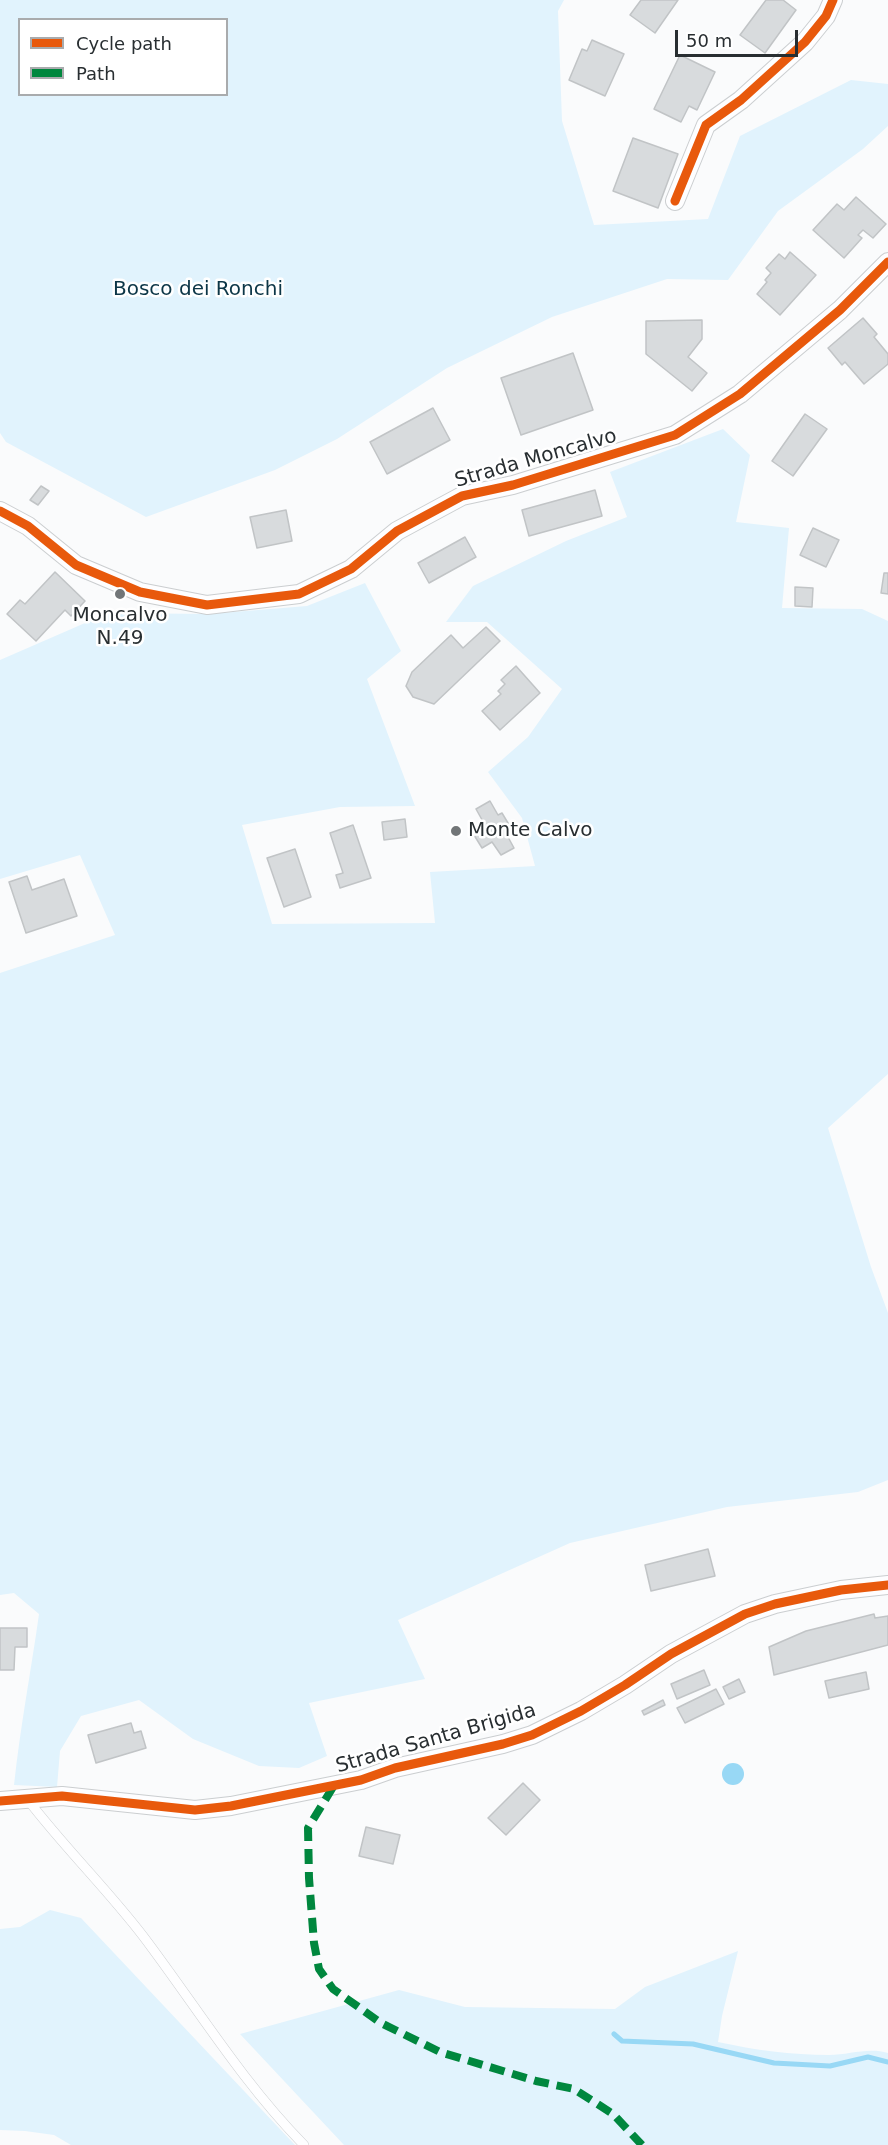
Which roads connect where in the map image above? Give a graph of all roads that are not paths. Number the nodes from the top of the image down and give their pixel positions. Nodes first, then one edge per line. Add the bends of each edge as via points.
1 (833, 0) edge
2 (675, 201) dead end
3 (888, 262) edge
4 (0, 511) edge
5 (888, 1585) edge
6 (27, 1798) junction
7 (0, 1801) edge
8 (304, 2145) edge

1 - 2 street via 805,42 741,100 706,125
3 - 4 street, Strada Moncalvo via 840,310 740,394 675,435 513,485 462,496 397,531 351,568 299,594 207,605 140,592 76,565 28,526
5 - 6 street, Strada Santa Brigida via 841,1590 745,1614 532,1735 361,1780 231,1806 195,1809 62,1796
6 - 7 street, Strada Santa Brigida
6 - 8 lane via 142,1935 221,2046

